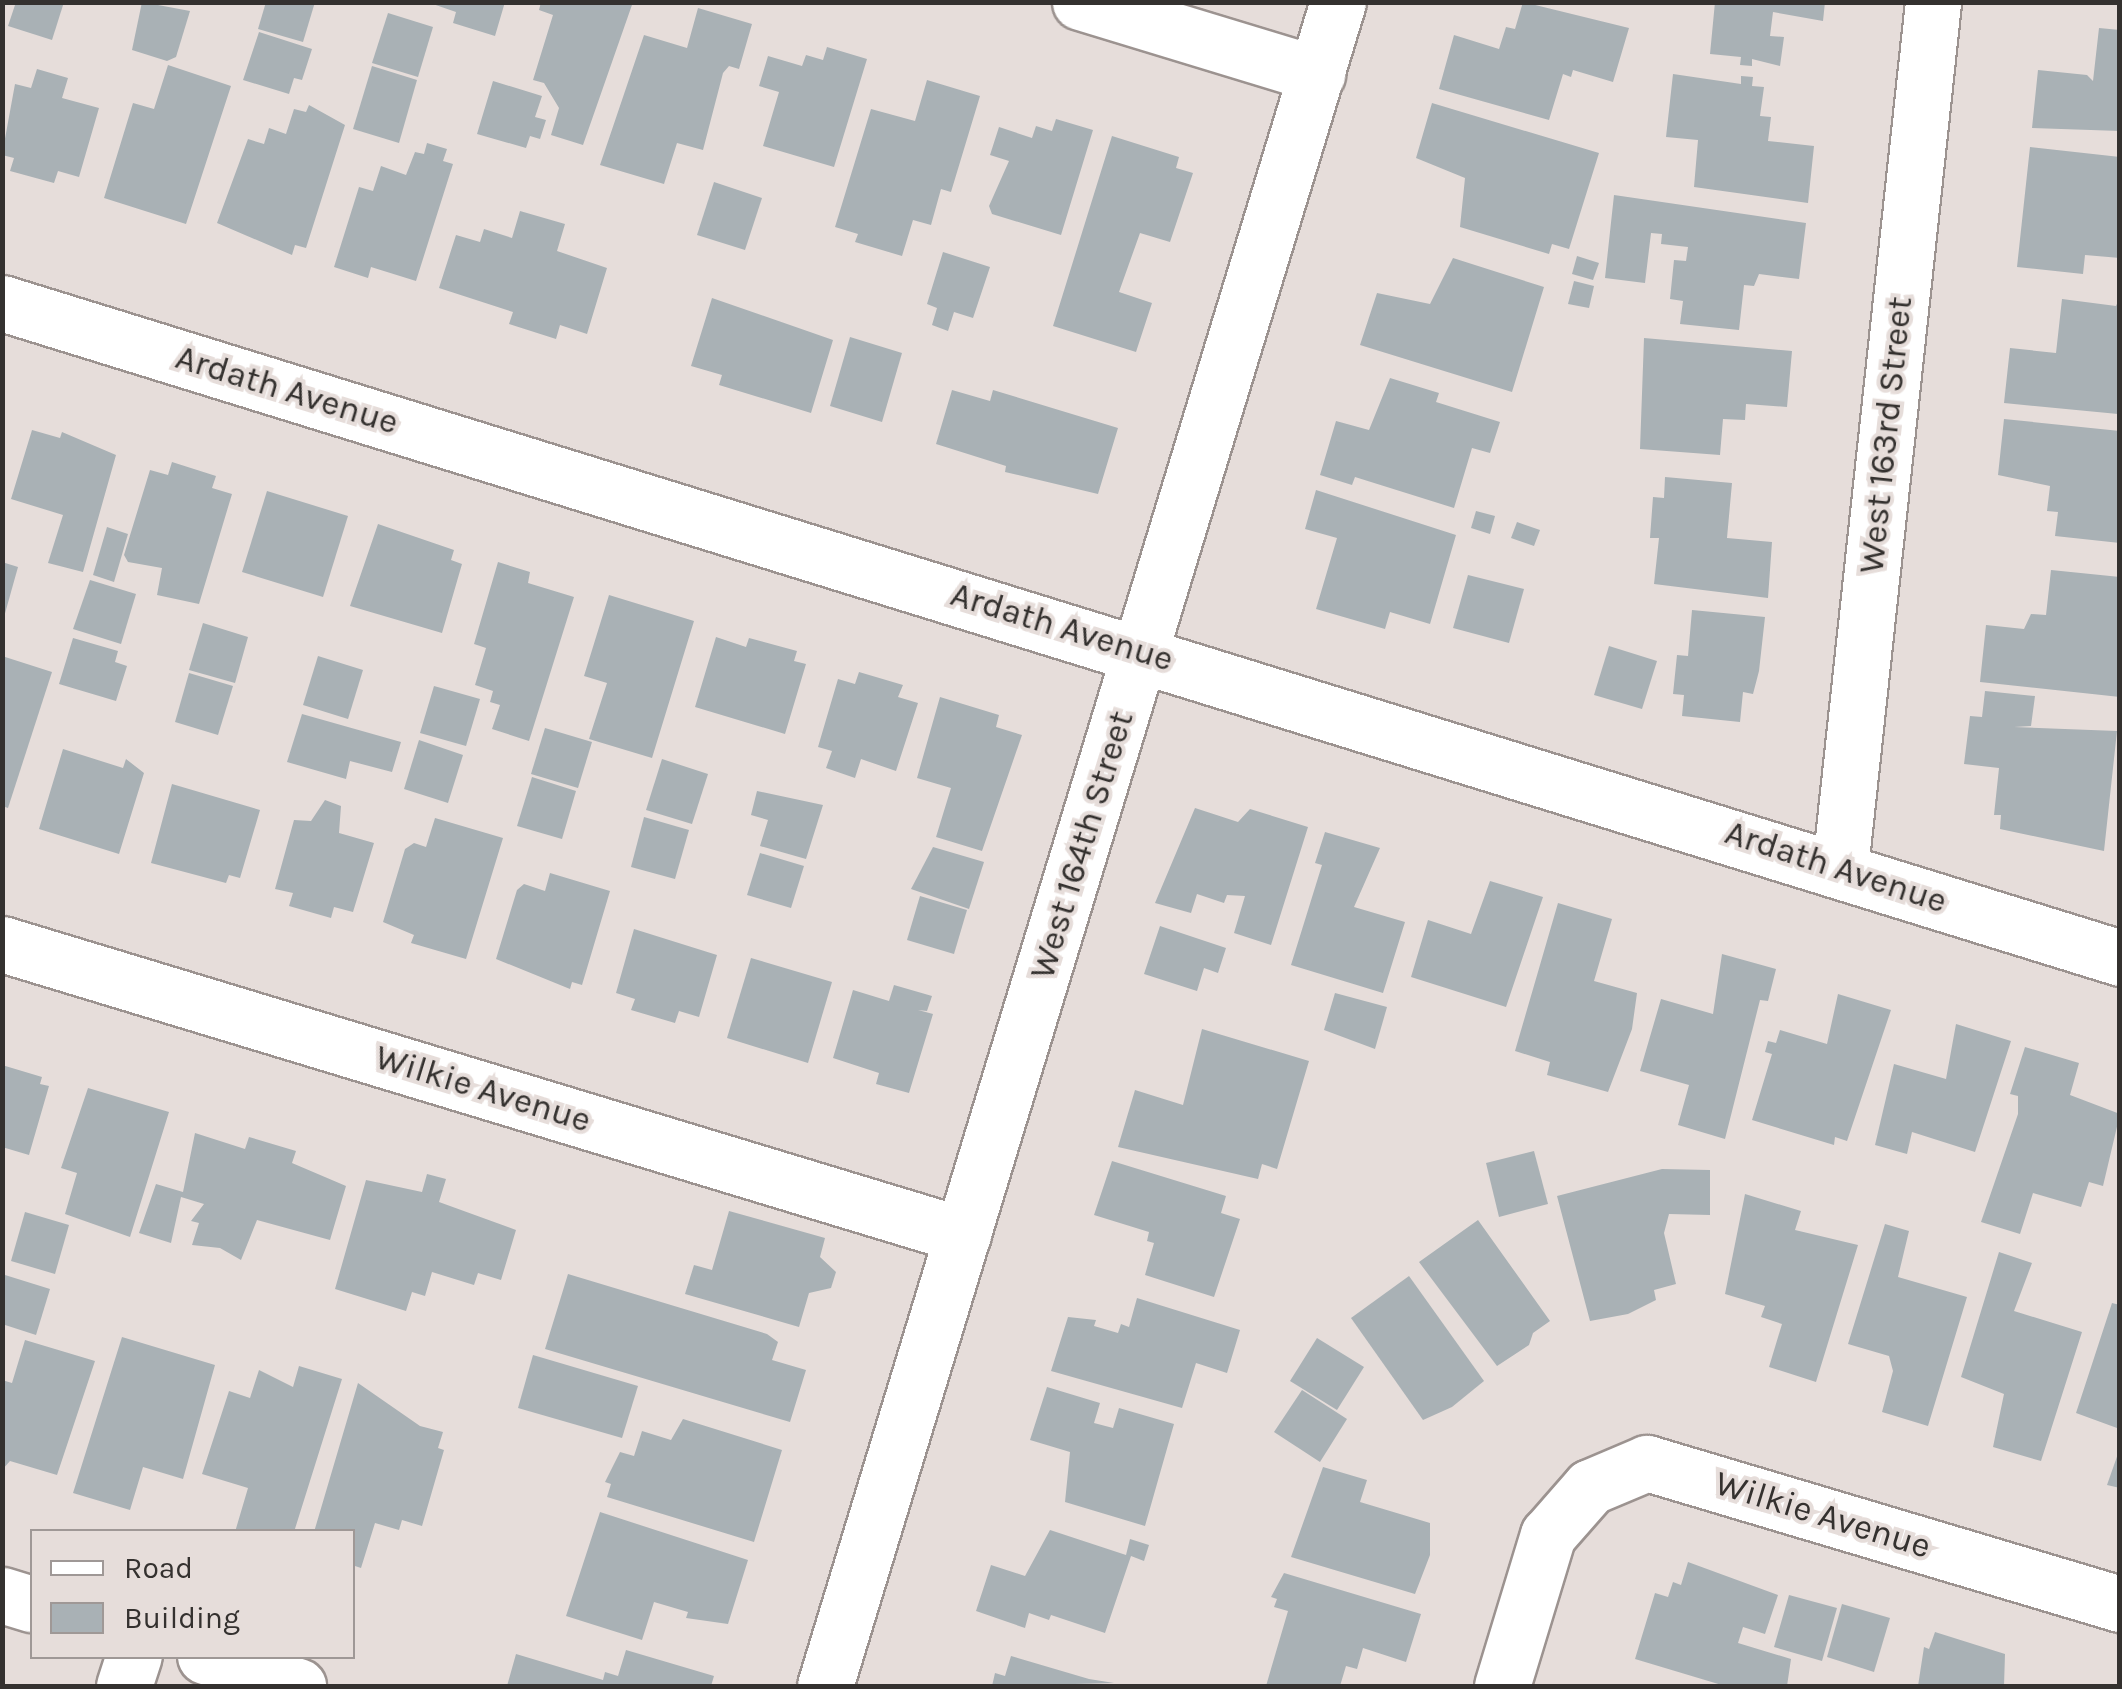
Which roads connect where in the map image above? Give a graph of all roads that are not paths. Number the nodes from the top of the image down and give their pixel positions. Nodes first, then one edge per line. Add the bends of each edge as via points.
1 (1080, 2) edge
2 (1338, 2) edge
3 (1933, 2) edge
4 (1317, 74) junction
5 (2, 303) edge
6 (1141, 651) junction
7 (1840, 867) junction
8 (2, 944) edge
9 (2120, 958) edge
10 (962, 1235) junction
11 (2, 1596) edge
12 (30, 1603) edge
13 (2120, 1604) edge
14 (133, 1659) edge
15 (214, 1659) edge
16 (124, 1686) edge
17 (298, 1686) edge
18 (825, 1686) edge
19 (1502, 1686) edge

1 - 4 street
2 - 4 street, West 164th Street
3 - 7 street, West 163rd Street
4 - 6 street, West 164th Street
5 - 6 street, Ardath Avenue
6 - 7 street, Ardath Avenue
6 - 10 street, West 164th Street
7 - 9 street, Ardath Avenue
8 - 10 street, Wilkie Avenue
10 - 18 street, West 164th Street
11 - 12 street
13 - 19 street, Wilkie Avenue via 1648,1462 1590,1488 1548,1536
14 - 16 street
15 - 17 street

